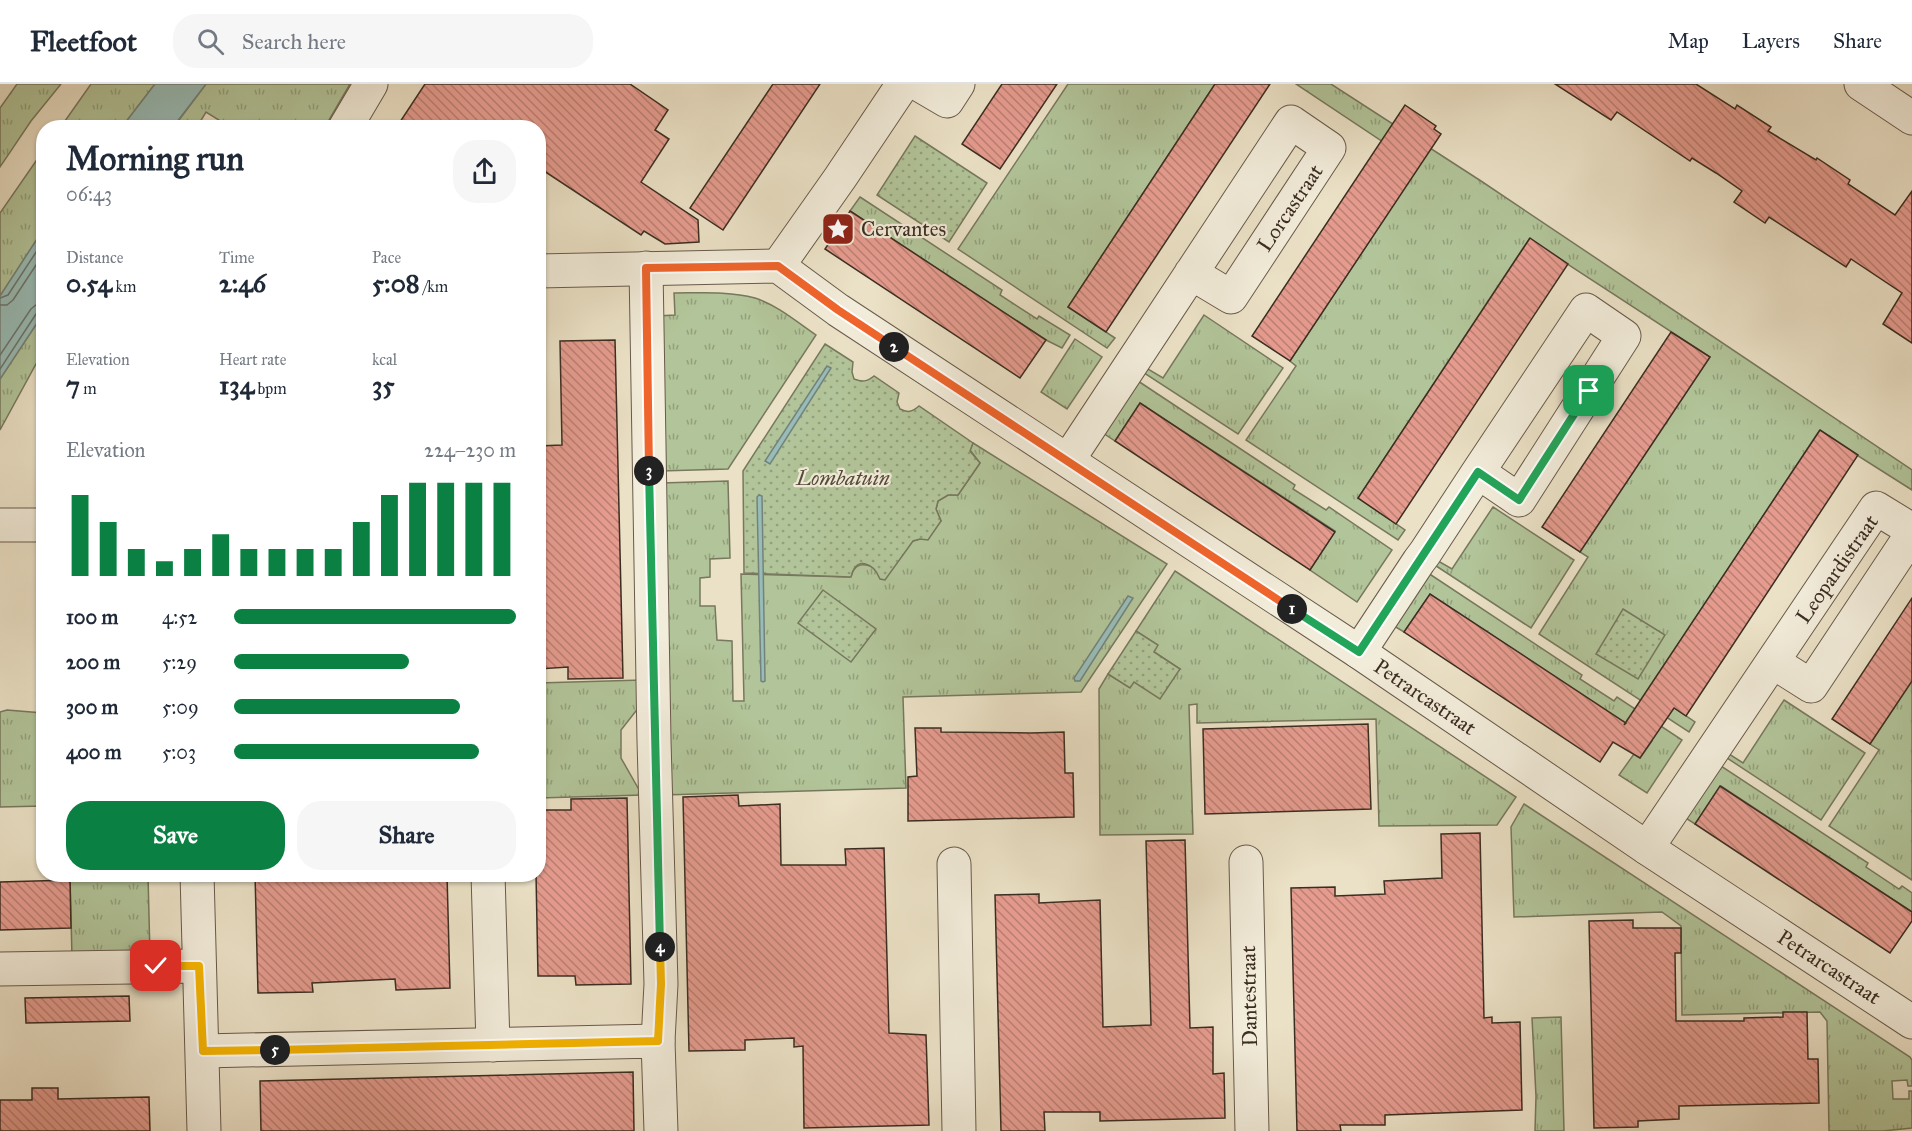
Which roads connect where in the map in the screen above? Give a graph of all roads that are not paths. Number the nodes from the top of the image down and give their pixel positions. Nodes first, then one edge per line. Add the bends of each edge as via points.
1 (371, 84) edge
2 (903, 84) edge
3 (918, 84) edge
4 (958, 84) edge
5 (1861, 84) edge
6 (1912, 118) edge
7 (350, 120) edge
8 (778, 266) junction
9 (646, 268) junction
10 (546, 271) edge
11 (1191, 273) junction
12 (1068, 460) junction
13 (1478, 472) junction
14 (0, 525) edge
15 (36, 525) edge
16 (1912, 532) edge
17 (1359, 652) junction
18 (1773, 662) junction
19 (1647, 848) junction
20 (1246, 862) dead end
21 (954, 864) dead end
22 (197, 882) edge
23 (488, 882) edge
24 (199, 966) junction
25 (0, 969) edge
26 (1912, 1022) edge
27 (658, 1041) junction
28 (493, 1045) junction
29 (203, 1051) junction
30 (204, 1131) edge
31 (661, 1131) edge
32 (959, 1131) edge
33 (1252, 1131) edge

1 - 7 street
2 - 8 street
3 - 4 street via 946,101
5 - 6 street
8 - 9 street
8 - 12 street, Petrarcastraat via 838,310
9 - 10 street
9 - 27 street via 661,984
11 - 11 street, Lorcastraat via 1230,297 1329,148 1291,122
11 - 12 street, Lorcastraat
12 - 17 street, Petrarcastraat
13 - 13 street via 1519,500 1624,336 1587,310
13 - 17 street
14 - 15 street
16 - 18 street, Leopardistraat via 1876,508
16 - 18 street, Leopardistraat via 1811,686
17 - 19 street, Petrarcastraat
18 - 19 street, Leopardistraat
19 - 26 street, Petrarcastraat
20 - 33 street, Dantestraat
21 - 32 street
22 - 24 street
23 - 28 street
24 - 25 street
24 - 29 street
27 - 28 street
27 - 31 street
28 - 29 street
29 - 30 street

